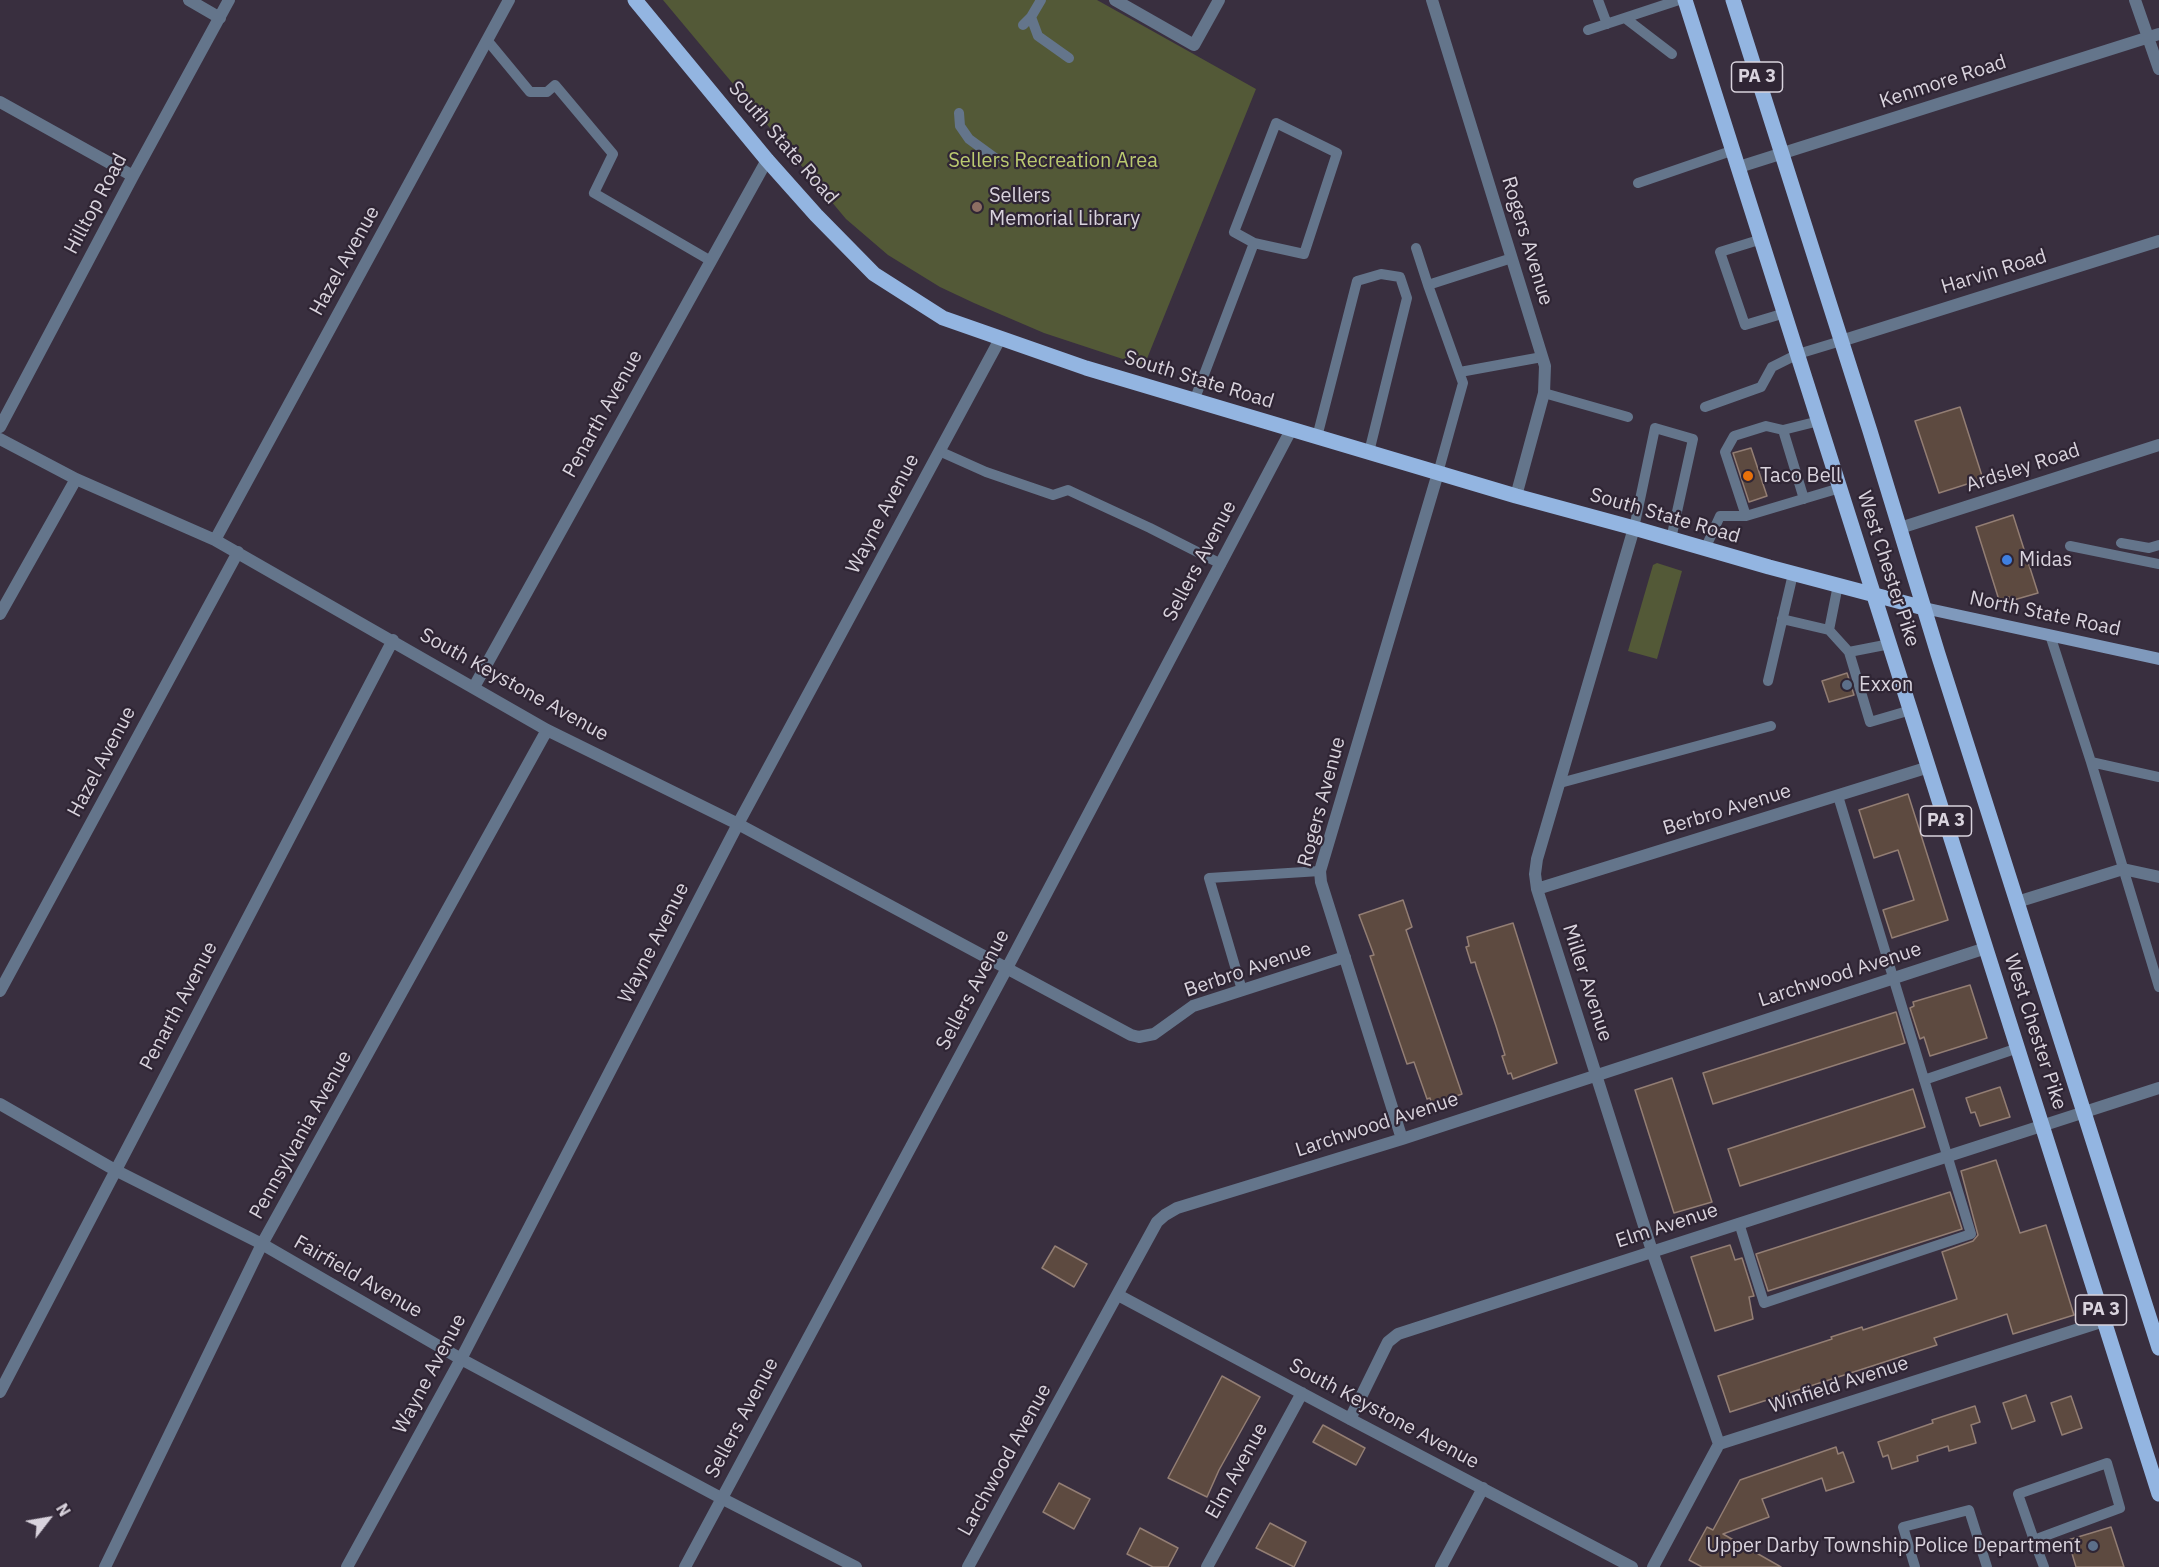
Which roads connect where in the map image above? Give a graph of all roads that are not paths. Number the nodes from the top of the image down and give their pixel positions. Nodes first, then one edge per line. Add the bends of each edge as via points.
1 (189, 0) edge
2 (230, 0) edge
3 (509, 0) edge
4 (635, 0) edge
5 (1041, 0) edge
6 (1115, 0) edge
7 (1219, 0) edge
8 (1432, 0) edge
9 (1598, 0) edge
10 (1679, 0) edge
11 (1685, 0) edge
12 (1733, 0) edge
13 (2135, 0) edge
14 (220, 18) junction
15 (1625, 18) junction
16 (1607, 24) junction
17 (1588, 30) dead end
18 (2154, 36) edge
19 (487, 40) junction
20 (1672, 54) dead end
21 (1068, 58) dead end
22 (2159, 69) edge
23 (0, 102) edge
24 (959, 113) dead end
25 (1734, 150) junction
26 (1782, 154) junction
27 (995, 158) dead end
28 (767, 160) junction
29 (1739, 168) junction
30 (133, 176) junction
31 (1638, 183) dead end
32 (1762, 239) junction
33 (2159, 241) edge
34 (1254, 243) junction
35 (1416, 248) dead end
36 (1512, 258) junction
37 (711, 261) junction
38 (1428, 285) junction
39 (1785, 313) junction
40 (1000, 339) junction
41 (1841, 341) junction
42 (1798, 354) junction
43 (1542, 357) junction
44 (1460, 372) junction
45 (1544, 393) junction
46 (1194, 401) junction
47 (1705, 407) dead end
48 (1628, 417) dead end
49 (1819, 421) junction
50 (0, 427) edge
51 (1291, 430) junction
52 (1783, 430) junction
53 (1317, 437) junction
54 (0, 439) edge
55 (2159, 445) edge
56 (939, 451) junction
57 (1370, 452) junction
58 (1438, 472) junction
59 (76, 479) junction
60 (1840, 488) junction
61 (1516, 496) junction
62 (1804, 499) junction
63 (1746, 516) junction
64 (1634, 528) junction
65 (1900, 528) junction
66 (1671, 538) junction
67 (215, 540) junction
68 (2121, 543) dead end
69 (2159, 544) edge
70 (2070, 546) dead end
71 (1705, 549) junction
72 (238, 552) junction
73 (1221, 564) junction
74 (2159, 564) edge
75 (1793, 574) junction
76 (1838, 585) junction
77 (1874, 595) junction
78 (1924, 608) junction
79 (0, 614) edge
80 (1782, 619) junction
81 (1829, 630) junction
82 (2050, 635) junction
83 (393, 640) junction
84 (1890, 644) junction
85 (1849, 652) junction
86 (2159, 659) edge
87 (1768, 681) dead end
88 (474, 687) junction
89 (1911, 710) junction
90 (1771, 726) dead end
91 (547, 730) junction
92 (2091, 762) junction
93 (1929, 767) junction
94 (2159, 777) edge
95 (1560, 783) junction
96 (1838, 796) junction
97 (738, 824) junction
98 (2123, 869) junction
99 (1320, 871) junction
100 (2159, 877) edge
101 (1537, 890) junction
102 (2017, 902) junction
103 (1986, 948) junction
104 (1345, 957) junction
105 (1006, 970) junction
106 (2157, 975) edge
107 (1893, 979) junction
108 (2159, 987) edge
109 (1242, 990) junction
110 (0, 991) edge
111 (2018, 1048) junction
112 (1595, 1074) junction
113 (1924, 1080) junction
114 (2159, 1088) edge
115 (0, 1104) edge
116 (2084, 1112) junction
117 (2042, 1126) junction
118 (1402, 1140) junction
119 (1948, 1157) junction
120 (115, 1170) junction
121 (1739, 1223) junction
122 (262, 1244) junction
123 (1652, 1251) junction
124 (1118, 1294) junction
125 (2104, 1321) junction
126 (2157, 1339) edge
127 (461, 1359) junction
128 (0, 1392) edge
129 (1302, 1394) junction
130 (1350, 1419) junction
131 (1719, 1444) junction
132 (1483, 1488) junction
133 (2159, 1494) edge
134 (721, 1498) junction
135 (2034, 1540) junction
136 (105, 1567) edge
137 (347, 1567) edge
138 (685, 1567) edge
139 (856, 1567) edge
140 (968, 1567) edge
141 (1207, 1567) edge
142 (1441, 1567) edge
143 (1632, 1567) edge
144 (1653, 1567) edge
145 (1915, 1567) edge
146 (1987, 1567) edge
147 (2044, 1567) edge

1 - 14 street
2 - 14 street, Hilltop Road
3 - 19 street, Hazel Avenue
4 - 28 main road, South State Road
5 - 21 lane via 1027,21 1038,36
6 - 7 street via 1194,45
8 - 36 street, Rogers Avenue
9 - 16 lane
10 - 15 lane
11 - 25 main road, West Chester Pike / PA 3
12 - 26 main road, West Chester Pike / PA 3
13 - 18 street
14 - 30 street, Hilltop Road
15 - 16 lane
15 - 20 lane
16 - 17 lane
18 - 22 street
18 - 26 street, Kenmore Road
19 - 37 lane via 530,92 548,92 555,85 613,154 594,193
19 - 67 street, Hazel Avenue
23 - 30 street
24 - 27 lane via 960,126 969,139
25 - 29 main road, West Chester Pike / PA 3
25 - 31 lane
26 - 29 street, Kenmore Road
26 - 41 main road, West Chester Pike / PA 3
28 - 37 street, Penarth Avenue
28 - 40 main road, South State Road via 874,274 943,318
29 - 32 main road, West Chester Pike / PA 3
30 - 50 street, Hilltop Road
32 - 39 main road, West Chester Pike / PA 3
32 - 39 lane via 1720,252 1745,325
33 - 41 street, Harvin Road
34 - 34 lane via 1234,232 1275,123 1337,153 1304,254
34 - 46 lane
35 - 38 lane
36 - 38 lane
36 - 43 street, Rogers Avenue
37 - 88 street, Penarth Avenue
38 - 44 lane
39 - 42 main road, West Chester Pike / PA 3
40 - 46 main road, South State Road
40 - 56 street, Wayne Avenue
41 - 42 lane
41 - 65 main road, West Chester Pike / PA 3
42 - 47 lane via 1772,368 1761,387
42 - 49 main road, West Chester Pike / PA 3
43 - 44 lane
43 - 45 street, Rogers Avenue
44 - 58 lane via 1463,383
45 - 48 lane
45 - 61 street, Rogers Avenue
46 - 51 main road, South State Road
49 - 52 lane
49 - 60 main road, West Chester Pike / PA 3
51 - 53 main road, South State Road
51 - 73 street, Sellers Avenue
52 - 62 lane
52 - 63 lane via 1766,426 1734,436 1725,452
53 - 57 main road, South State Road
53 - 57 lane via 1357,281 1381,274 1400,278 1407,298
54 - 59 street, South Keystone Avenue
55 - 65 street, Ardsley Road
56 - 73 lane via 1053,495 1068,490
56 - 97 street, Wayne Avenue
57 - 58 main road, South State Road
58 - 61 main road, South State Road
58 - 99 street, Rogers Avenue
59 - 67 street, South Keystone Avenue
59 - 79 street
60 - 62 lane
60 - 77 main road, West Chester Pike / PA 3
61 - 64 main road, South State Road
62 - 63 lane
63 - 71 lane via 1720,516
64 - 66 main road, South State Road
64 - 66 lane via 1655,428 1693,439
64 - 95 street, Miller Avenue
65 - 78 main road, West Chester Pike / PA 3
66 - 71 main road, South State Road
67 - 72 street, South Keystone Avenue
68 - 69 lane via 2149,548
70 - 74 lane
71 - 75 main road, South State Road
72 - 83 street, South Keystone Avenue
72 - 110 street, Hazel Avenue
73 - 105 street, Sellers Avenue
75 - 76 main road, South State Road
75 - 80 lane
76 - 77 main road, South State Road
76 - 81 lane
77 - 78 main road, South State Road
77 - 84 main road, West Chester Pike / PA 3
78 - 82 main road, North State Road
78 - 102 main road, West Chester Pike / PA 3
80 - 81 lane
80 - 87 lane
81 - 85 lane
82 - 86 main road, North State Road
82 - 92 lane
83 - 88 street, South Keystone Avenue
83 - 120 street, Penarth Avenue
84 - 85 lane
84 - 89 main road, West Chester Pike / PA 3
85 - 89 lane via 1870,722
88 - 91 street, South Keystone Avenue
89 - 93 main road, West Chester Pike / PA 3
90 - 95 lane
91 - 97 street, South Keystone Avenue
91 - 122 street, Pennsylvania Avenue
92 - 94 lane
92 - 98 lane
93 - 96 street, Berbro Avenue
93 - 103 main road, West Chester Pike / PA 3
95 - 101 street, Miller Avenue via 1537,859
96 - 101 street, Berbro Avenue
96 - 107 lane
97 - 105 street, South Keystone Avenue
97 - 127 street, Wayne Avenue
98 - 100 street
98 - 102 street
98 - 106 lane
99 - 104 street, Rogers Avenue
99 - 109 lane via 1209,878
101 - 112 street, Miller Avenue
102 - 116 main road, West Chester Pike / PA 3
103 - 107 street, Larchwood Avenue
103 - 111 main road, West Chester Pike / PA 3
104 - 109 street, Berbro Avenue
104 - 118 street, Rogers Avenue
105 - 109 street, Berbro Avenue via 1139,1037 1154,1034 1193,1006
105 - 134 street, Sellers Avenue
106 - 108 lane
107 - 112 street, Larchwood Avenue
107 - 113 lane
111 - 113 lane
111 - 117 main road, West Chester Pike / PA 3
112 - 118 street, Larchwood Avenue
112 - 123 street, Miller Avenue
113 - 119 lane
114 - 116 street, Elm Avenue
115 - 120 street, Fairfield Avenue
116 - 117 street, Elm Avenue
116 - 126 main road, West Chester Pike / PA 3
117 - 119 street, Elm Avenue
117 - 125 main road, West Chester Pike / PA 3
118 - 124 street, Larchwood Avenue via 1177,1208 1157,1222
119 - 121 street, Elm Avenue
119 - 121 lane via 1971,1234 1764,1303
120 - 122 street, Fairfield Avenue
120 - 128 street, Penarth Avenue
121 - 123 street, Elm Avenue
122 - 127 street, Fairfield Avenue
122 - 136 street, Pennsylvania Avenue
123 - 130 street, Elm Avenue via 1398,1334 1388,1342
123 - 131 street, Miller Avenue
124 - 129 street, South Keystone Avenue
124 - 140 street, Larchwood Avenue
125 - 131 street, Winfield Avenue
125 - 133 main road, West Chester Pike / PA 3
127 - 134 street, Fairfield Avenue
127 - 137 street, Wayne Avenue
129 - 130 street, South Keystone Avenue
129 - 141 street, Elm Avenue
130 - 132 street, South Keystone Avenue
131 - 144 street
132 - 142 street
132 - 143 street, South Keystone Avenue
134 - 138 street, Sellers Avenue
134 - 139 street, Fairfield Avenue
135 - 135 lane via 2120,1508 2106,1463 2018,1494
135 - 147 lane
145 - 146 lane via 1903,1527 1969,1510

